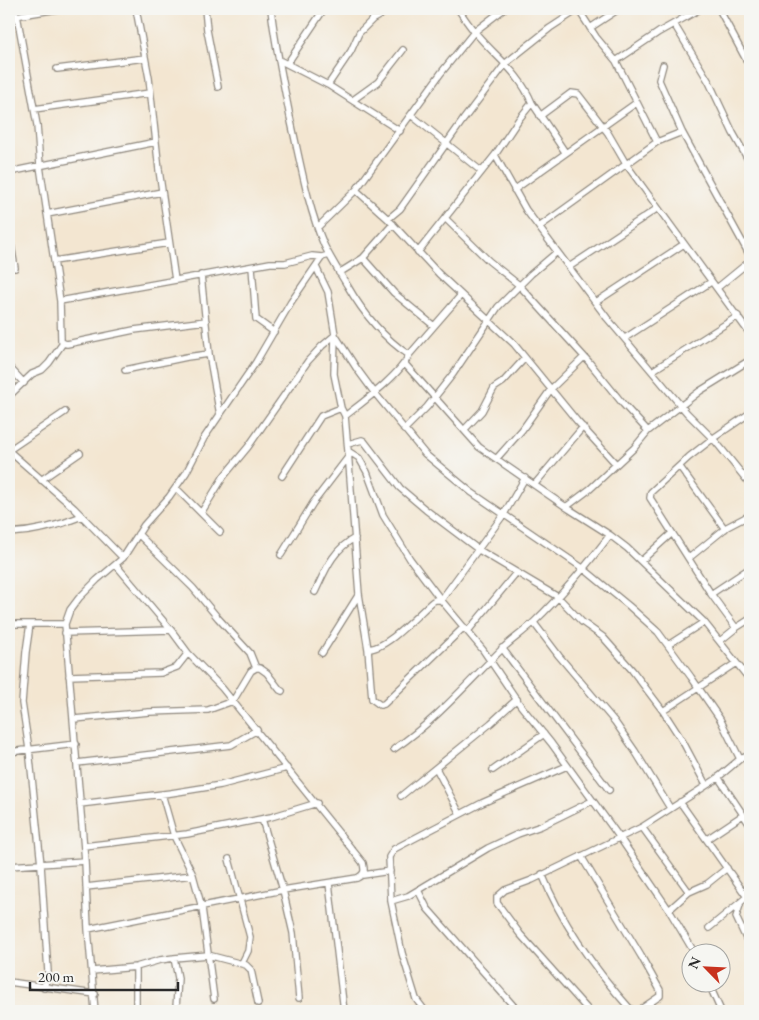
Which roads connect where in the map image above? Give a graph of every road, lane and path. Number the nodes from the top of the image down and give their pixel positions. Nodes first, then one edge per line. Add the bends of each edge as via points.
1 (58, 9) edge
2 (136, 9) edge
3 (205, 9) edge
4 (271, 9) edge
5 (324, 9) edge
6 (391, 9) edge
7 (458, 9) edge
8 (504, 9) edge
9 (578, 9) edge
10 (619, 9) edge
11 (700, 9) edge
12 (718, 9) edge
13 (17, 15) junction
14 (9, 17) edge
15 (674, 24) junction
16 (590, 28) junction
17 (474, 32) junction
18 (404, 50) dead end
19 (145, 58) junction
20 (279, 60) junction
21 (616, 61) junction
22 (506, 63) junction
23 (287, 64) junction
24 (664, 65) dead end
25 (750, 67) edge
26 (57, 69) dead end
27 (328, 85) junction
28 (218, 87) dead end
29 (150, 93) junction
30 (353, 100) junction
31 (532, 103) junction
32 (636, 103) junction
33 (34, 109) junction
34 (412, 115) junction
35 (540, 116) junction
36 (602, 126) junction
37 (400, 131) junction
38 (682, 132) junction
39 (156, 142) junction
40 (656, 142) junction
41 (446, 144) junction
42 (566, 152) junction
43 (495, 155) junction
44 (750, 163) edge
45 (626, 164) junction
46 (40, 166) junction
47 (481, 171) junction
48 (9, 172) edge
49 (356, 190) junction
50 (514, 190) junction
51 (162, 192) junction
52 (658, 208) junction
53 (47, 214) junction
54 (446, 219) junction
55 (391, 221) junction
56 (318, 227) junction
57 (539, 227) junction
58 (9, 233) edge
59 (169, 243) junction
60 (684, 244) junction
61 (418, 252) junction
62 (557, 252) junction
63 (329, 255) junction
64 (750, 256) edge
65 (322, 257) junction
66 (363, 258) junction
67 (54, 261) junction
68 (750, 262) edge
69 (252, 267) junction
70 (316, 267) junction
71 (569, 267) junction
72 (15, 268) dead end
73 (339, 273) junction
74 (201, 275) junction
75 (175, 280) junction
76 (711, 282) junction
77 (519, 285) junction
78 (717, 288) junction
79 (461, 296) junction
80 (60, 301) junction
81 (596, 302) junction
82 (738, 316) junction
83 (206, 322) junction
84 (488, 322) junction
85 (434, 326) junction
86 (274, 332) junction
87 (750, 334) edge
88 (335, 335) junction
89 (625, 338) junction
90 (63, 343) junction
91 (209, 354) junction
92 (410, 355) junction
93 (584, 357) junction
94 (525, 358) junction
95 (750, 360) edge
96 (405, 364) junction
97 (9, 367) edge
98 (125, 370) dead end
99 (652, 371) junction
100 (24, 383) junction
101 (551, 389) junction
102 (374, 392) junction
103 (9, 396) edge
104 (435, 397) junction
105 (682, 406) junction
106 (341, 408) junction
107 (65, 412) dead end
108 (750, 413) edge
109 (220, 415) junction
110 (344, 416) junction
111 (583, 428) junction
112 (404, 430) junction
113 (464, 430) junction
114 (648, 431) junction
115 (712, 438) junction
116 (348, 450) junction
117 (9, 451) edge
118 (80, 453) dead end
119 (497, 458) junction
120 (616, 464) junction
121 (680, 467) junction
122 (282, 476) dead end
123 (525, 478) junction
124 (41, 480) junction
125 (750, 484) edge
126 (534, 485) junction
127 (176, 488) junction
128 (566, 507) junction
129 (201, 513) junction
130 (504, 514) junction
131 (750, 515) edge
132 (82, 516) junction
133 (724, 529) junction
134 (220, 532) dead end
135 (9, 533) edge
136 (672, 533) junction
137 (138, 534) junction
138 (610, 535) junction
139 (355, 538) junction
140 (479, 550) junction
141 (281, 555) dead end
142 (123, 558) junction
143 (689, 558) junction
144 (640, 561) junction
145 (116, 565) junction
146 (750, 568) edge
147 (584, 569) junction
148 (516, 573) junction
149 (315, 592) dead end
150 (359, 594) junction
151 (711, 594) junction
152 (558, 597) junction
153 (441, 600) junction
154 (750, 619) edge
155 (704, 622) junction
156 (534, 623) junction
157 (9, 624) edge
158 (30, 624) junction
159 (64, 624) junction
160 (736, 628) junction
161 (466, 629) junction
162 (171, 630) junction
163 (65, 634) junction
164 (720, 642) junction
165 (668, 645) junction
166 (502, 648) junction
167 (368, 649) junction
168 (188, 653) junction
169 (322, 653) dead end
170 (490, 660) junction
171 (736, 663) junction
172 (256, 668) junction
173 (68, 676) junction
174 (749, 677) edge
175 (698, 687) junction
176 (282, 691) dead end
177 (517, 699) junction
178 (233, 701) junction
179 (663, 711) junction
180 (74, 719) junction
181 (257, 730) junction
182 (544, 734) junction
183 (76, 744) junction
184 (29, 749) junction
185 (394, 750) dead end
186 (9, 752) edge
187 (750, 755) edge
188 (740, 759) junction
189 (77, 764) junction
190 (566, 766) junction
191 (287, 768) junction
192 (436, 768) junction
193 (493, 770) dead end
194 (718, 777) junction
195 (706, 785) junction
196 (609, 790) dead end
197 (162, 794) junction
198 (401, 796) dead end
199 (592, 801) junction
200 (680, 802) junction
201 (317, 803) junction
202 (80, 804) junction
203 (670, 808) junction
204 (460, 814) junction
205 (742, 815) junction
206 (262, 819) junction
207 (750, 825) edge
208 (642, 827) junction
209 (174, 836) junction
210 (620, 838) junction
211 (707, 839) junction
212 (84, 846) junction
213 (581, 856) junction
214 (229, 859) dead end
215 (85, 861) junction
216 (41, 864) junction
217 (9, 866) edge
218 (727, 868) junction
219 (390, 871) junction
220 (542, 874) junction
221 (193, 875) junction
222 (363, 875) junction
223 (329, 883) junction
224 (86, 887) junction
225 (283, 890) junction
226 (418, 890) junction
227 (689, 892) junction
228 (749, 896) edge
229 (241, 899) junction
230 (391, 901) junction
231 (740, 904) junction
232 (202, 908) junction
233 (669, 910) junction
234 (730, 912) junction
235 (736, 917) junction
236 (709, 928) dead end
237 (88, 929) junction
238 (688, 942) edge
239 (750, 946) edge
240 (208, 955) junction
241 (174, 958) junction
242 (242, 964) junction
243 (136, 967) junction
244 (92, 971) junction
245 (9, 982) edge
246 (44, 988) junction
247 (712, 992) edge
248 (95, 994) junction
249 (300, 998) dead end
250 (214, 999) dead end
251 (258, 1003) dead end
252 (176, 1008) dead end
253 (96, 1011) edge
254 (136, 1011) edge
255 (344, 1011) edge
256 (425, 1011) edge
257 (518, 1011) edge
258 (589, 1011) edge
259 (632, 1011) edge
260 (638, 1011) edge
261 (721, 1011) edge

1 - 13 street
2 - 19 street
3 - 28 street
4 - 20 street
5 - 23 street
6 - 27 street via 373,19 359,33
7 - 17 street
8 - 17 street
9 - 16 street
9 - 22 street
10 - 16 street
11 - 15 street
12 - 25 street
13 - 14 street
13 - 33 street
15 - 21 street
15 - 44 street via 709,82
16 - 21 street
17 - 22 street
17 - 34 street
18 - 30 street via 378,82
19 - 26 street
19 - 29 street
20 - 23 street
20 - 56 street via 303,178
21 - 32 street
22 - 31 street via 522,83
22 - 41 street
23 - 27 street
24 - 38 street via 659,80
27 - 30 street
29 - 33 street
29 - 39 street
30 - 37 street
31 - 35 street
31 - 43 street
32 - 36 street
32 - 40 street
33 - 46 street
34 - 37 street
34 - 41 street
35 - 36 street via 575,93
35 - 42 street
36 - 42 street
36 - 45 street
37 - 49 street
38 - 40 street
38 - 64 street
39 - 46 street
39 - 51 street
40 - 45 street
41 - 47 street
41 - 55 street
42 - 50 street
43 - 47 street
43 - 50 street
45 - 52 street
45 - 57 street
46 - 48 street
46 - 53 street
47 - 54 street
49 - 55 street
49 - 56 street
50 - 57 street
51 - 53 street
51 - 59 street
52 - 60 street
52 - 71 street
53 - 67 street
54 - 61 street
54 - 77 street
55 - 61 street
55 - 66 street
56 - 63 street
57 - 62 street
58 - 72 street
59 - 67 street
59 - 75 street
60 - 76 street
60 - 81 street
61 - 79 street
62 - 71 street
62 - 77 street
63 - 65 street
63 - 73 street
65 - 69 street
65 - 70 street
66 - 73 street
66 - 85 street via 394,293
67 - 80 street
68 - 78 street
69 - 74 street
69 - 86 street via 256,319
70 - 86 street
70 - 88 street via 328,292
71 - 81 street
73 - 92 street via 377,328
74 - 75 street
74 - 83 street
75 - 80 street
76 - 78 street
76 - 89 street
77 - 84 street
77 - 93 street
78 - 82 street
79 - 84 street
79 - 85 street
80 - 90 street
81 - 89 street
82 - 87 street
82 - 99 street
83 - 90 street via 134,330
83 - 91 street
84 - 94 street
84 - 104 street
85 - 92 street
86 - 109 street
88 - 102 street
88 - 106 street via 334,374
88 - 129 street via 308,361
89 - 99 street
90 - 100 street via 49,364
91 - 98 street
91 - 109 street
92 - 96 street
93 - 101 street
93 - 114 street
94 - 101 street
94 - 113 street via 494,388 482,411
95 - 105 street
96 - 102 street
96 - 104 street
97 - 100 street
99 - 105 street
100 - 103 street
101 - 111 street
101 - 119 street
102 - 110 street
102 - 112 street
104 - 112 street
104 - 113 street
105 - 114 street
105 - 115 street
106 - 110 street
106 - 122 street via 321,416
107 - 117 street
108 - 115 street
109 - 127 street
110 - 116 street
111 - 120 street
111 - 126 street
112 - 130 street via 442,470
113 - 119 street via 479,447
114 - 120 street
115 - 121 street
115 - 125 street
116 - 139 street
116 - 140 street via 364,441 400,488
116 - 141 street
116 - 153 street via 359,458 367,472 383,515 395,536
117 - 124 street
118 - 124 street
119 - 123 street
120 - 128 street
121 - 133 street
121 - 136 street via 650,495
123 - 126 street
123 - 130 street
124 - 132 street
126 - 128 street
127 - 129 street
127 - 137 street
128 - 138 street
129 - 134 street
130 - 140 street
130 - 147 street
131 - 133 street
132 - 135 street via 58,526
132 - 142 street
133 - 143 street
136 - 143 street
136 - 144 street
137 - 142 street
137 - 172 street via 193,588 250,652
138 - 144 street
138 - 147 street
139 - 149 street via 333,556
139 - 150 street
140 - 148 street
140 - 153 street
142 - 145 street
143 - 151 street
144 - 155 street
145 - 159 street via 79,598
145 - 162 street
146 - 151 street
147 - 152 street
147 - 165 street via 658,632
148 - 152 street
148 - 161 street
150 - 167 street
150 - 169 street
151 - 160 street
152 - 156 street
152 - 179 street via 582,622 603,637
153 - 161 street
153 - 167 street via 432,602 388,640
154 - 160 street
155 - 164 street
155 - 165 street
156 - 166 street
156 - 203 street via 615,722
157 - 158 street
158 - 159 street
158 - 184 street via 22,703
159 - 163 street
160 - 164 street
161 - 167 street via 380,706 372,699
161 - 170 street
162 - 163 street
162 - 168 street
163 - 173 street
164 - 171 street
165 - 175 street
166 - 170 street
166 - 196 street
168 - 173 street via 177,667 161,673
168 - 178 street
170 - 177 street
170 - 185 street via 432,718
171 - 174 street
171 - 175 street
172 - 176 street via 267,673
172 - 178 street
173 - 180 street
175 - 179 street
175 - 188 street via 720,719
177 - 182 street
177 - 192 street
178 - 180 street via 208,710
178 - 181 street
179 - 195 street
180 - 183 street
181 - 189 street via 231,745
181 - 191 street
182 - 190 street
182 - 193 street
183 - 184 street
183 - 189 street
184 - 186 street
184 - 216 street
187 - 188 street
188 - 194 street
189 - 202 street
190 - 199 street
190 - 204 street
191 - 197 street via 220,785
191 - 201 street
192 - 198 street
192 - 204 street
194 - 195 street
194 - 205 street
195 - 200 street
197 - 202 street
197 - 209 street
199 - 210 street
199 - 226 street via 488,848
200 - 203 street
200 - 211 street
201 - 206 street
201 - 222 street via 363,862
202 - 212 street
203 - 208 street
204 - 219 street via 394,849 389,856
205 - 207 street
205 - 211 street
206 - 209 street
206 - 225 street
208 - 210 street
208 - 227 street
209 - 212 street
209 - 221 street
210 - 213 street
210 - 233 street
211 - 218 street
212 - 215 street
213 - 220 street
213 - 260 street via 660,990 660,996
214 - 229 street
215 - 216 street
215 - 224 street
216 - 217 street
216 - 246 street via 48,972
218 - 227 street via 707,884
218 - 228 street
219 - 222 street
219 - 230 street
220 - 258 street via 500,893 497,903 520,934
220 - 259 street via 579,945
221 - 224 street
221 - 232 street
222 - 223 street
223 - 225 street
223 - 255 street
224 - 237 street
225 - 229 street
225 - 249 street via 293,934
226 - 230 street
226 - 257 street via 427,908
227 - 233 street
228 - 231 street
229 - 232 street
229 - 242 street via 250,938
230 - 256 street via 416,999
231 - 234 street
231 - 235 street
232 - 237 street
232 - 240 street
233 - 238 street
234 - 235 street
234 - 236 street
235 - 239 street
237 - 244 street
240 - 241 street
240 - 242 street
240 - 250 street
241 - 243 street
241 - 252 street via 178,978
242 - 251 street via 252,970
243 - 244 street
243 - 254 street
244 - 248 street
245 - 246 street
246 - 248 street
247 - 261 street
248 - 253 street

